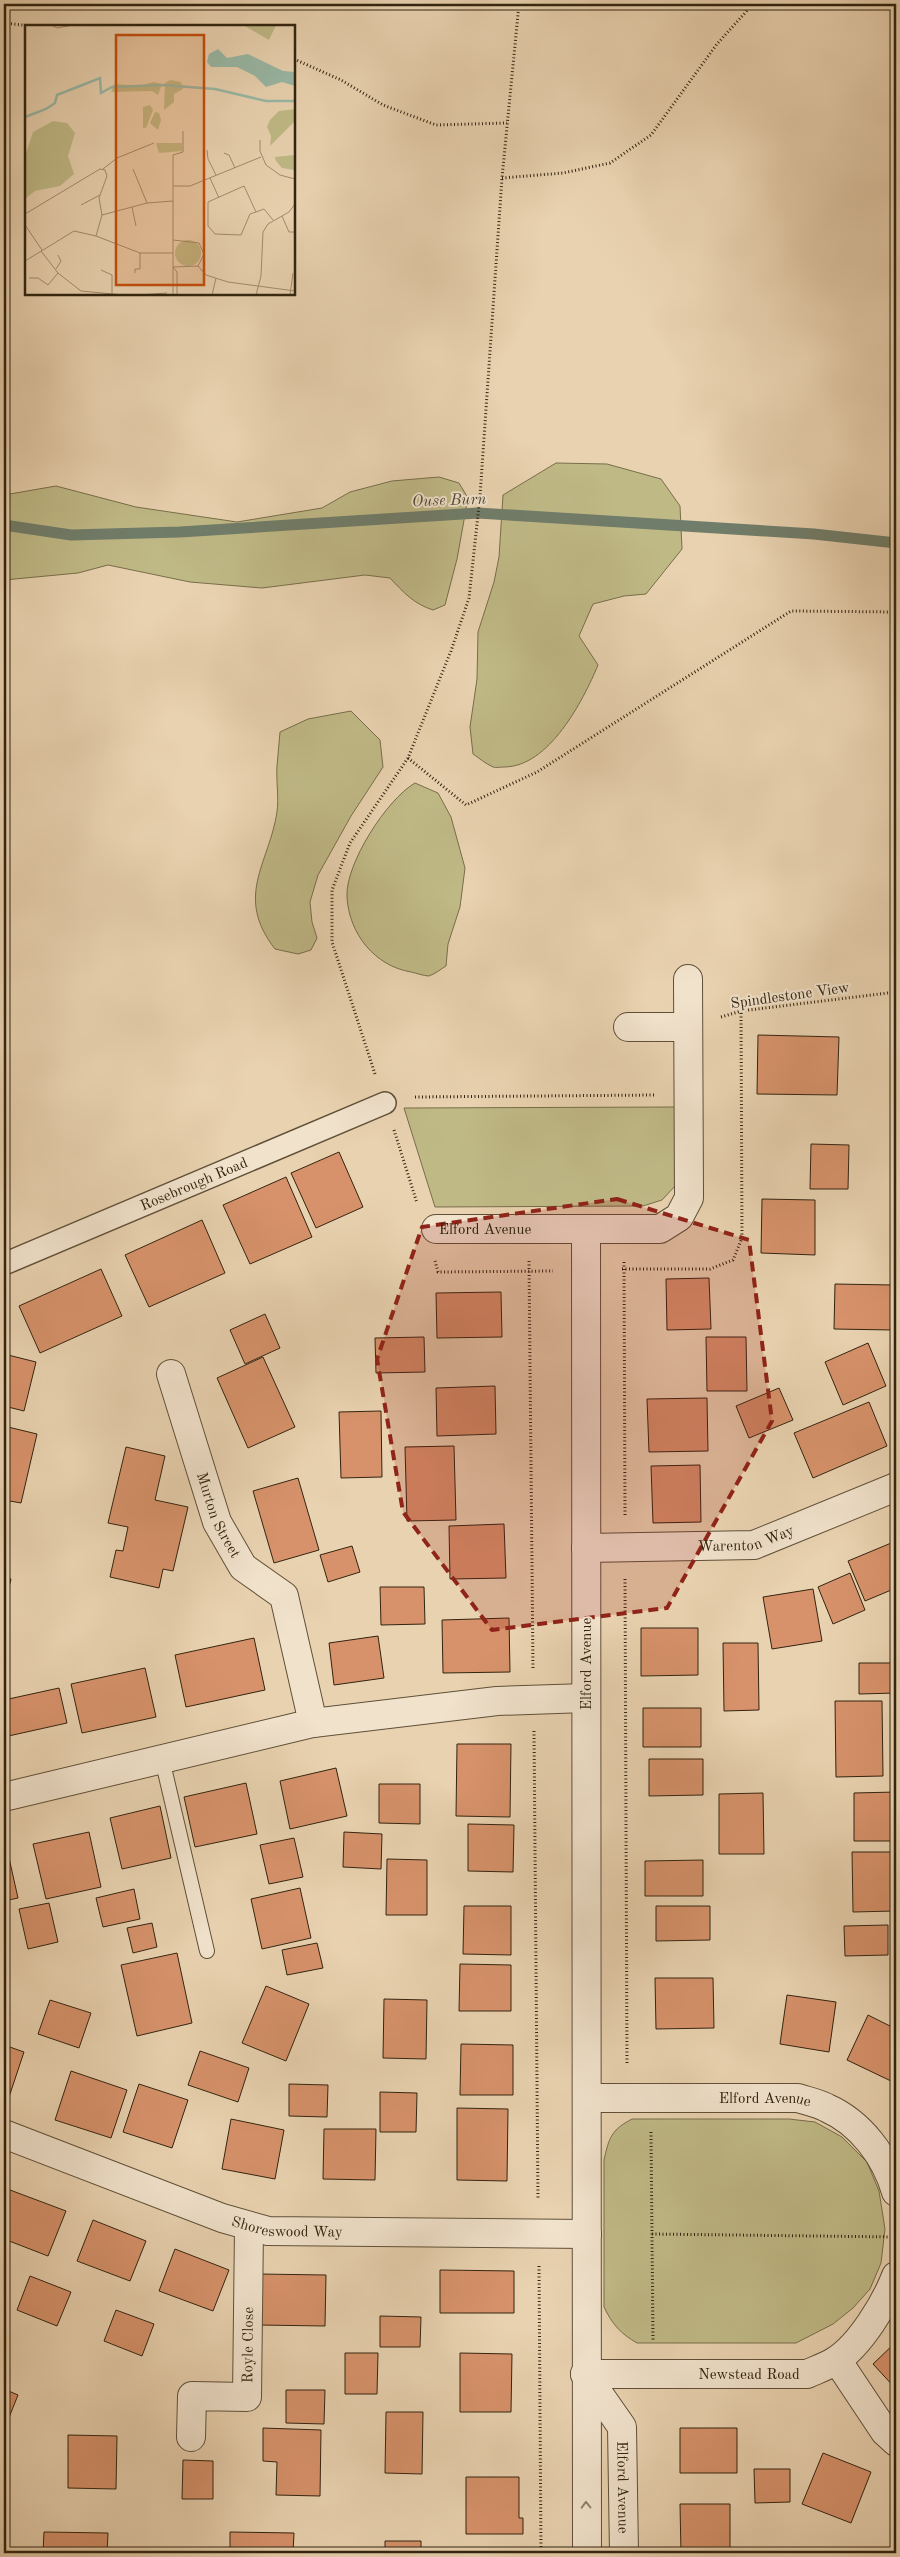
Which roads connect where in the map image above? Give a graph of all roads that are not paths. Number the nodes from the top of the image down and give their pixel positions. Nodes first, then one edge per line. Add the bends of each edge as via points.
1 (688, 979) dead end
2 (628, 1027) dead end
3 (688, 1027) junction
4 (385, 1103) road end
5 (436, 1229) road end
6 (586, 1229) junction
7 (4, 1264) edge
8 (171, 1374) dead end
9 (896, 1487) edge
10 (586, 1548) junction
11 (586, 1698) junction
12 (314, 1723) junction
13 (162, 1759) junction
14 (4, 1797) edge
15 (207, 1951) dead end
16 (587, 2098) junction
17 (4, 2134) edge
18 (896, 2192) edge
19 (249, 2228) junction
20 (587, 2234) junction
21 (896, 2276) edge
22 (837, 2360) junction
23 (585, 2374) junction
24 (191, 2437) dead end
25 (896, 2442) edge
26 (587, 2553) edge
27 (624, 2553) edge

1 - 3 street, Elford Avenue
2 - 3 street
3 - 6 street, Elford Avenue via 688,1198 679,1217 660,1229
4 - 7 street, Rosebrough Road
5 - 6 street, Elford Avenue
6 - 10 street, Elford Avenue
8 - 12 street, Murton Street via 216,1522 243,1568 284,1596
9 - 10 street, Warenton Way via 754,1545
10 - 11 street, Elford Avenue
11 - 12 street via 498,1700
11 - 16 street, Elford Avenue
12 - 13 street
13 - 14 street
13 - 15 lane
16 - 18 street, Elford Avenue via 798,2098 827,2108 854,2124 874,2146
16 - 20 street, Elford Avenue
17 - 19 street, Shoreswood Way
19 - 20 street, Shoreswood Way via 268,2231
19 - 24 street, Royle Close via 247,2397 192,2396
20 - 23 street, Elford Avenue
21 - 22 street via 887,2298 863,2333
22 - 23 street, Newstead Road via 807,2374
22 - 25 street via 885,2432
26 -> 23 street, Elford Avenue
23 - 27 street, Elford Avenue via 622,2427

